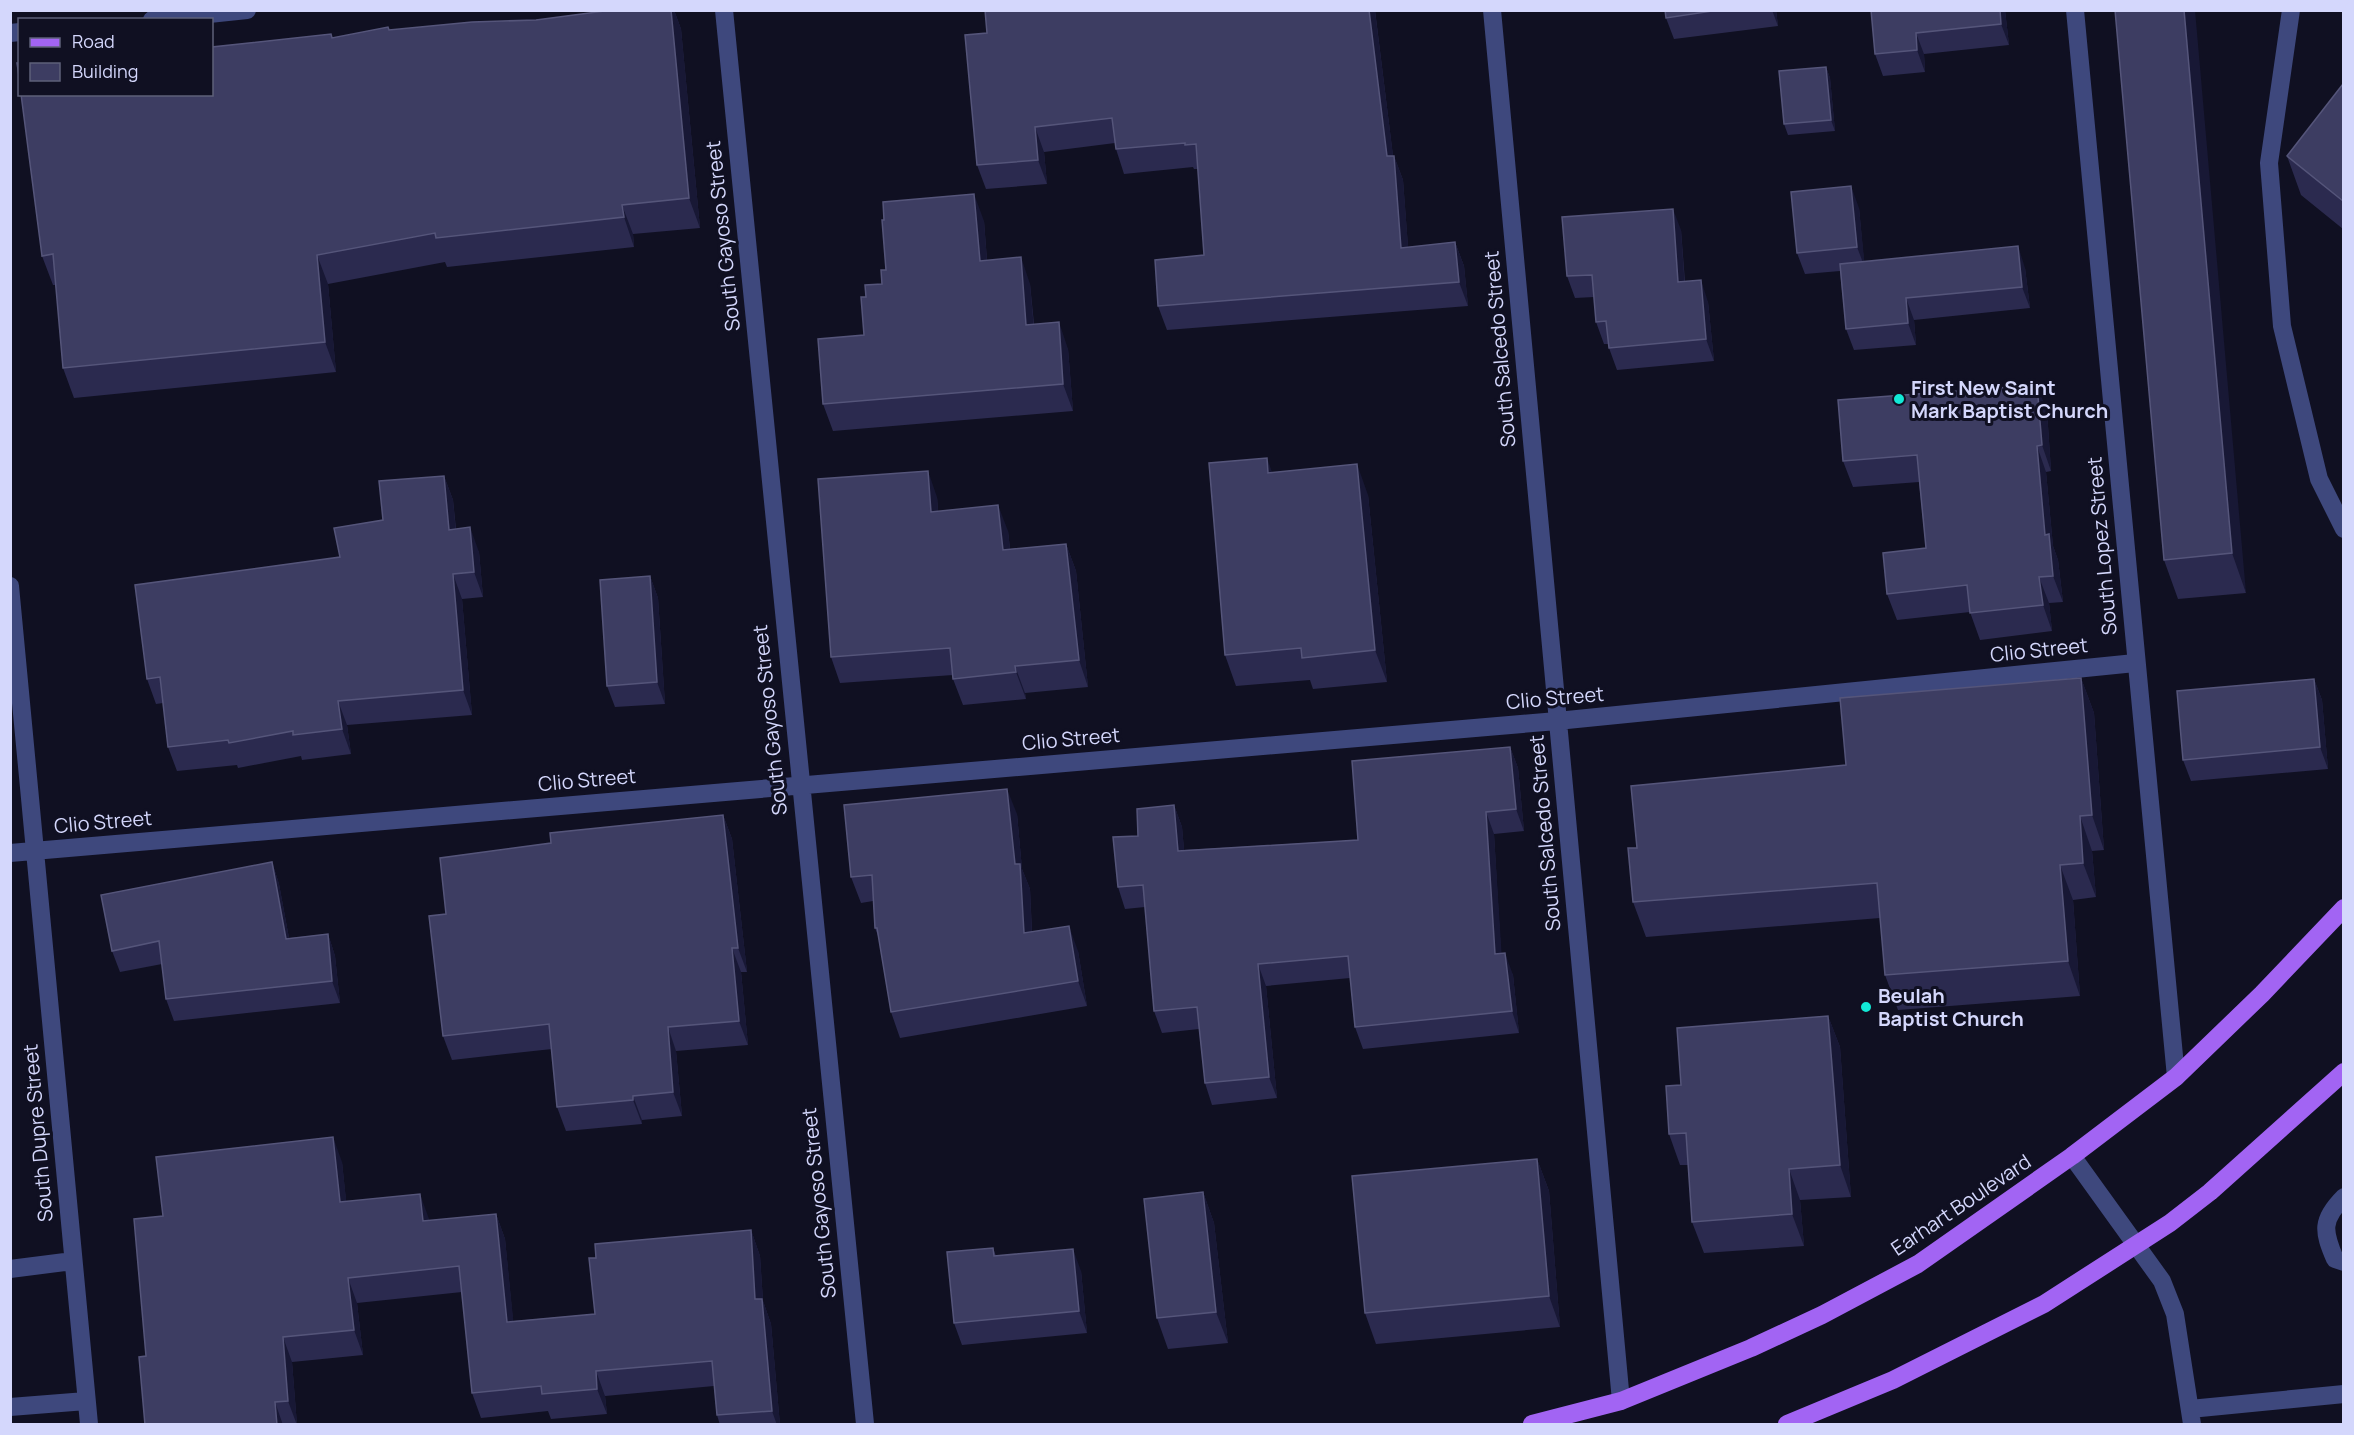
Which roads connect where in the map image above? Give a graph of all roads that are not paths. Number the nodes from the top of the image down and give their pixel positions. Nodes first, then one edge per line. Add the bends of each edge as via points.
1 (248, 10) edge
2 (724, 10) edge
3 (1492, 10) edge
4 (2075, 10) edge
5 (2291, 10) edge
6 (171, 18) edge
7 (2343, 529) edge
8 (10, 586) edge
9 (2135, 663) junction
10 (1557, 721) junction
11 (799, 784) junction
12 (34, 850) junction
13 (10, 853) edge
14 (2343, 908) edge
15 (2343, 1071) edge
16 (2176, 1077) junction
17 (2072, 1156) junction
18 (2343, 1197) edge
19 (2134, 1245) junction
20 (73, 1261) junction
21 (2343, 1262) edge
22 (10, 1269) edge
23 (2343, 1394) edge
24 (86, 1401) junction
25 (1621, 1401) junction
26 (10, 1407) edge
27 (2191, 1417) edge
28 (89, 1425) edge
29 (865, 1425) edge
30 (1532, 1425) edge
31 (1787, 1425) edge

1 - 6 street
2 - 11 street, South Gayoso Street
3 - 10 street, South Salcedo Street
4 - 9 street, South Lopez Street
5 - 7 street via 2269,163 2282,326 2319,479
8 - 12 street, South Dupre Street
9 - 10 street, Clio Street
9 - 16 street, South Lopez Street
10 - 11 street, Clio Street
10 - 25 street, South Salcedo Street
11 - 12 street, Clio Street
11 - 29 street, South Gayoso Street
12 - 13 street, Clio Street
12 - 20 street, South Dupre Street
14 - 16 main road, Earhart Boulevard
15 - 19 main road via 2210,1192
16 - 17 main road, Earhart Boulevard
17 - 19 street
17 - 25 main road, Earhart Boulevard via 1918,1264 1822,1316
18 - 21 street via 2328,1213 2325,1237 2335,1259
19 - 27 street via 2162,1281 2175,1314
19 - 31 main road via 2044,1304 1893,1380
20 - 22 street
20 - 24 street, South Dupre Street
23 - 27 street
24 - 26 street
24 - 28 street, South Dupre Street
25 - 30 main road, Earhart Boulevard

